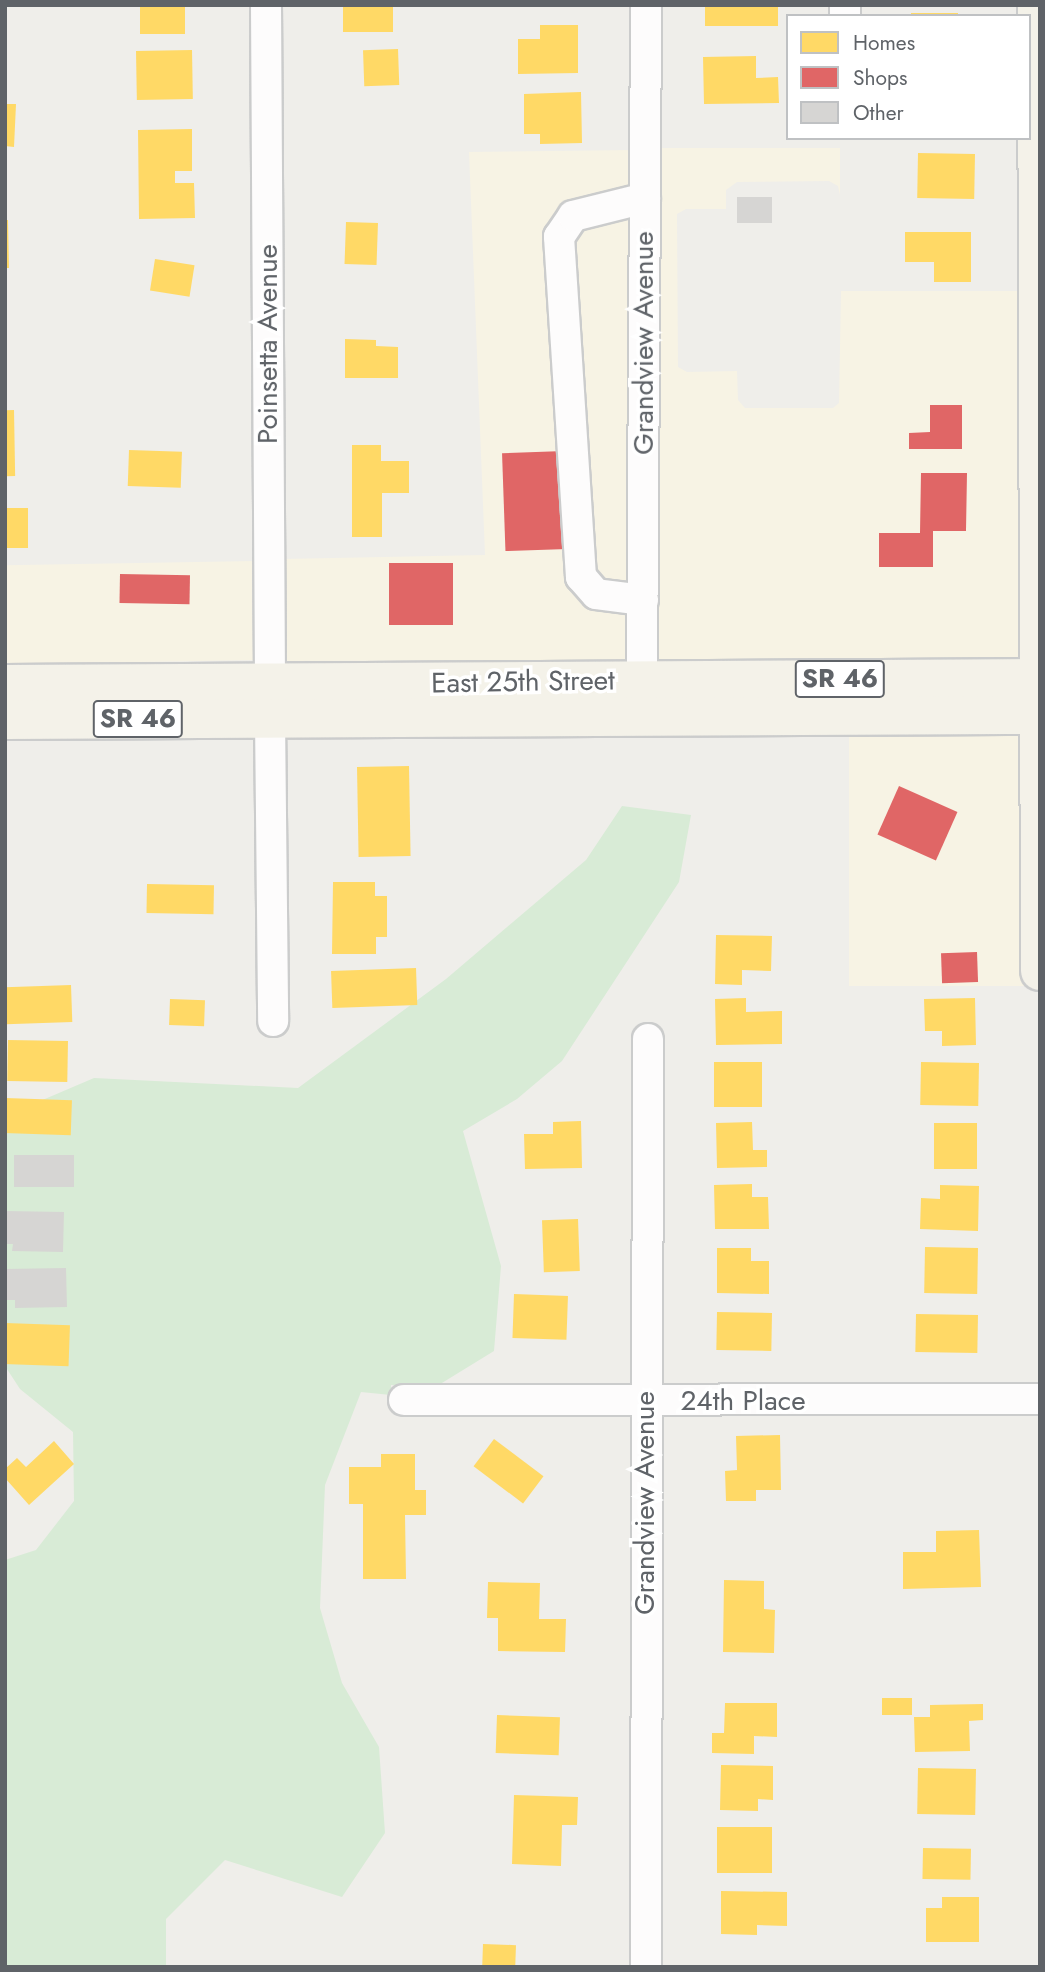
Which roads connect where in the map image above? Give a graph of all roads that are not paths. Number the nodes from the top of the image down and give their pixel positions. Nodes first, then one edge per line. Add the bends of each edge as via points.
1 (265, 5) edge
2 (646, 5) edge
3 (1037, 5) edge
4 (1039, 113) edge
5 (645, 198) junction
6 (1039, 489) edge
7 (643, 600) junction
8 (1038, 678) edge
9 (642, 681) junction
10 (5, 684) edge
11 (270, 700) junction
12 (1038, 715) edge
13 (5, 720) edge
14 (1039, 819) edge
15 (1040, 971) edge
16 (273, 1021) dead end
17 (648, 1039) dead end
18 (1040, 1399) edge
19 (404, 1400) dead end
20 (644, 1402) junction
21 (646, 1967) edge

1 - 11 street, Poinsetta Avenue
2 - 5 street, Grandview Avenue
3 - 4 main road
4 - 6 main road
5 - 7 street, Grandview Avenue
5 - 7 street via 573,216 559,237 581,577 596,594
6 - 8 main road
7 - 9 street, Grandview Avenue
8 - 9 main road, East 25th Street / SR 46
8 - 12 main road
9 - 11 main road, East 25th Street / SR 46 via 441,683 406,698
10 - 11 main road, East 25th Street / SR 46
11 - 12 main road, East 25th Street / SR 46
11 - 13 main road, East 25th Street / SR 46
11 - 16 street, Poinsetta Avenue
12 - 14 main road
14 - 15 main road
17 - 20 street, Grandview Avenue
18 - 20 street, 24th Place
19 - 20 street, 24th Place
20 - 21 street, Grandview Avenue

